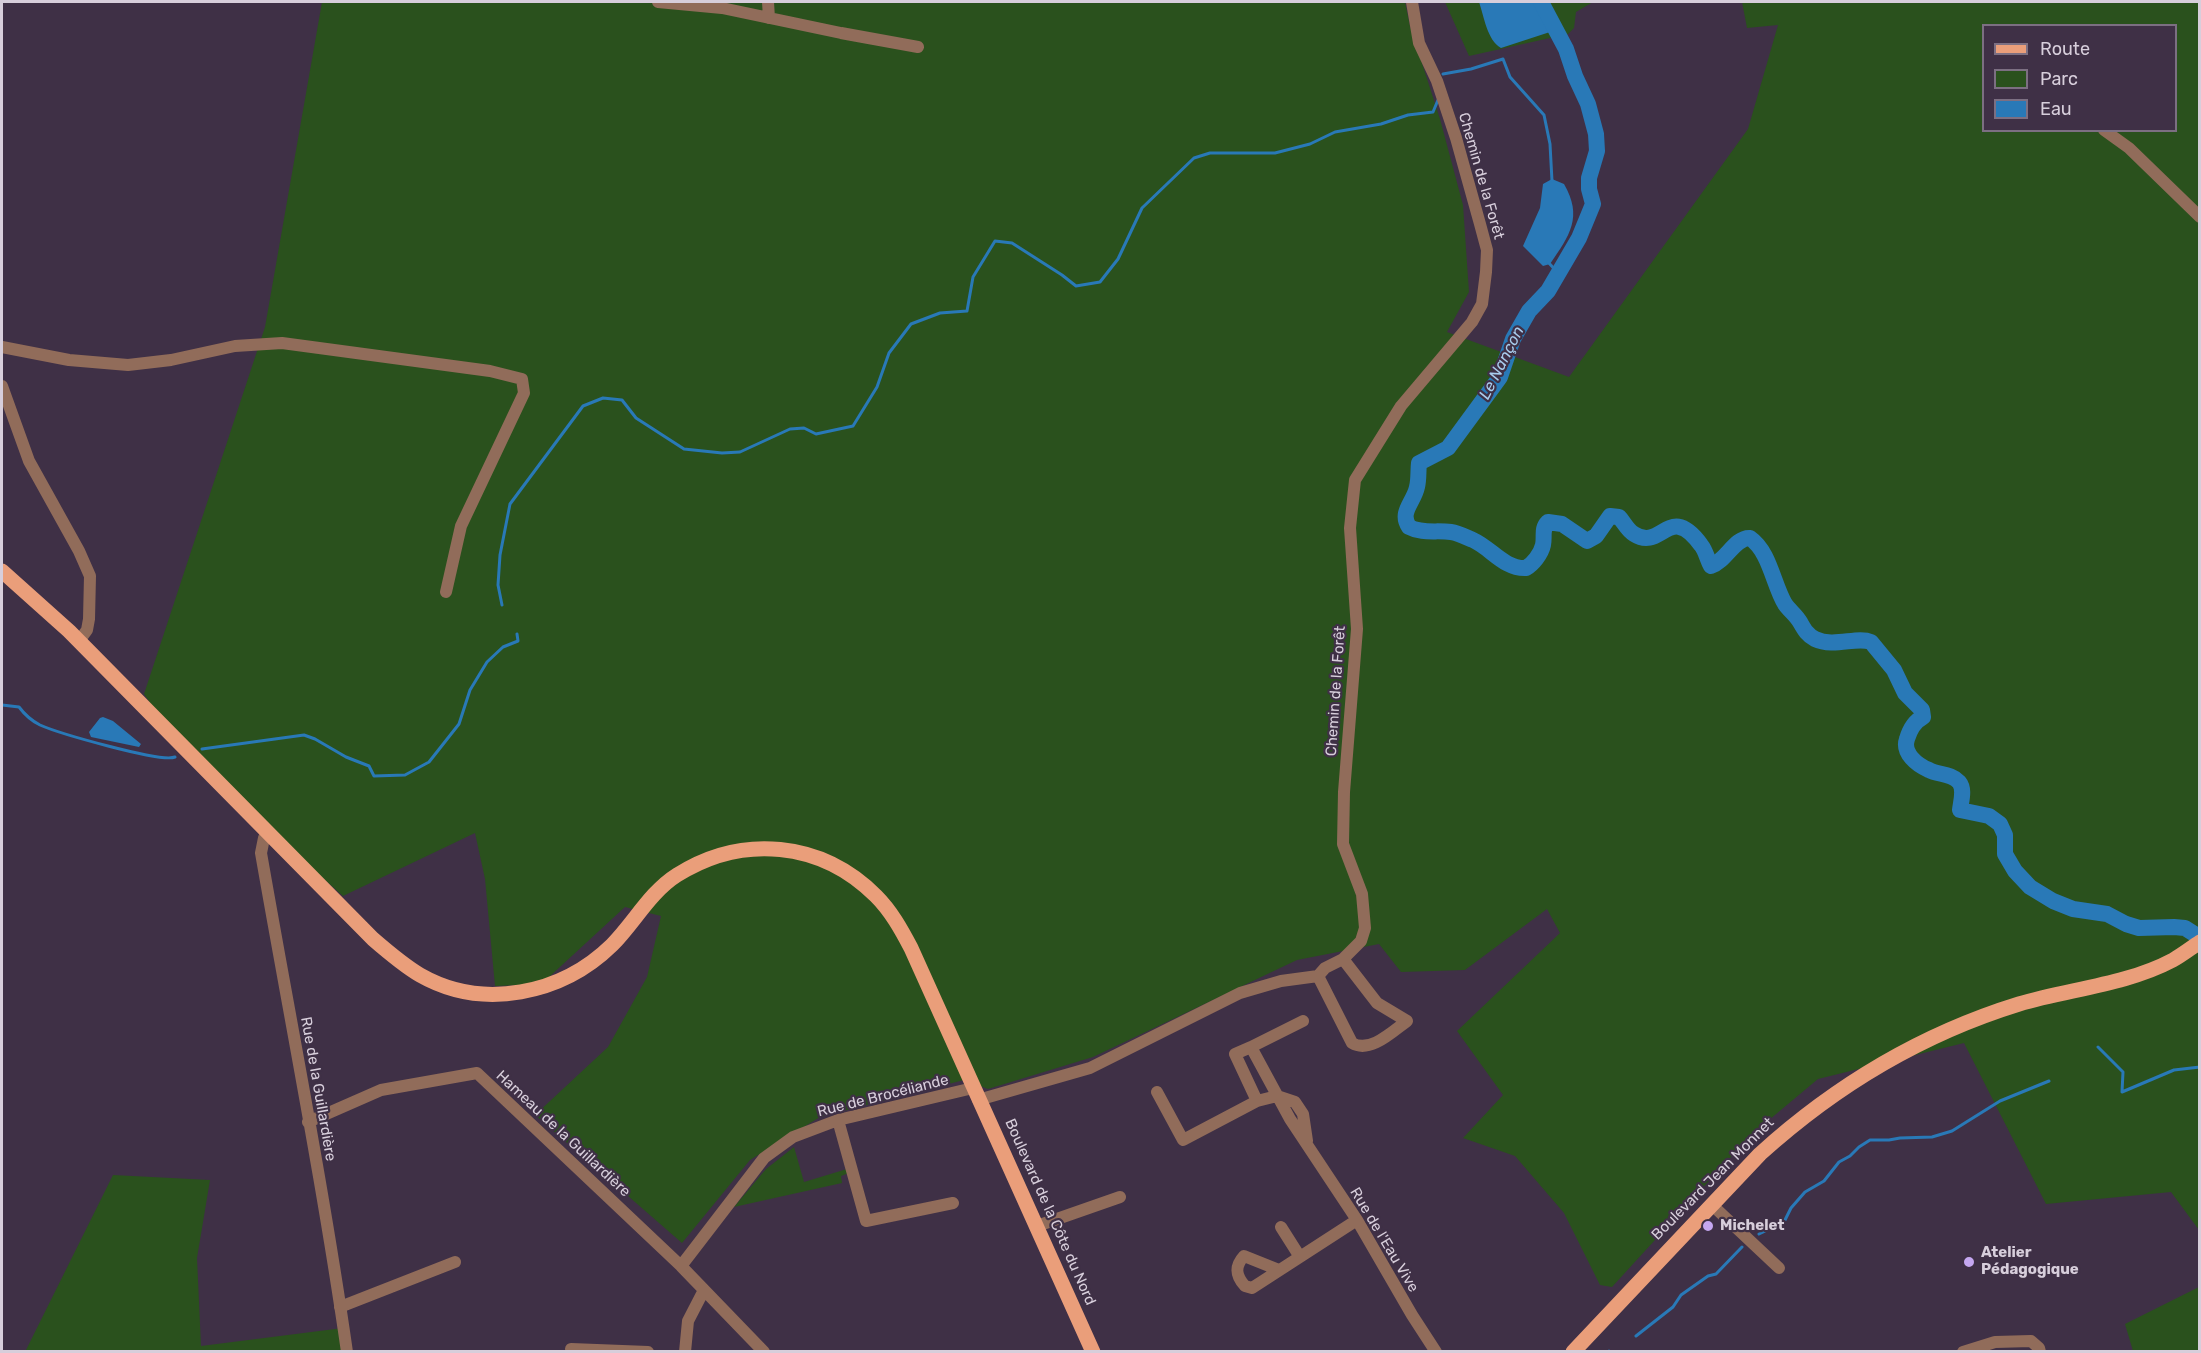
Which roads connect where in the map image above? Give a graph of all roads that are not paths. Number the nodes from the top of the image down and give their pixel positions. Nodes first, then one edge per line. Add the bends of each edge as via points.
1 (658, 2) edge
2 (768, 2) edge
3 (1412, 2) edge
4 (769, 18) junction
5 (918, 46) dead end
6 (2107, 132) edge
7 (2199, 217) edge
8 (2, 347) edge
9 (2, 386) edge
10 (2, 571) edge
11 (446, 592) dead end
12 (74, 636) junction
13 (268, 833) junction
14 (2199, 942) edge
15 (1343, 959) junction
16 (1318, 976) junction
17 (1303, 1021) dead end
18 (1251, 1047) junction
19 (1157, 1092) dead end
20 (976, 1094) junction
21 (1277, 1096) junction
22 (1257, 1101) junction
23 (838, 1120) junction
24 (308, 1122) junction
25 (1120, 1197) dead end
26 (952, 1203) dead end
27 (1711, 1204) junction
28 (1357, 1220) junction
29 (1037, 1226) junction
30 (1281, 1227) dead end
31 (1300, 1257) junction
32 (455, 1263) dead end
33 (681, 1266) junction
34 (1779, 1268) dead end
35 (1279, 1270) dead end
36 (704, 1290) junction
37 (340, 1306) junction
38 (571, 1349) dead end
39 (347, 1352) edge
40 (648, 1352) edge
41 (685, 1352) edge
42 (764, 1352) edge
43 (1093, 1352) edge
44 (1436, 1352) edge
45 (1573, 1352) edge
46 (1963, 1352) edge
47 (2040, 1352) edge

1 - 4 street via 682,2
2 - 4 street
3 - 15 street, Chemin de la Forêt via 1419,43 1437,81 1480,224 1487,250 1486,272 1482,304 1472,322 1401,406 1355,480 1350,528 1357,629 1343,844 1362,894 1365,928 1361,941
4 - 5 street
6 - 7 street via 2129,148
8 - 11 street via 69,360 128,365 235,346 282,343 490,371 522,379 524,393 461,526
9 - 12 street via 28,460 90,576 87,630
10 - 12 main road, Boulevard de la Côte du Nord
12 - 13 main road, Boulevard de la Côte du Nord
13 - 20 main road, Boulevard de la Côte du Nord via 373,939 420,975 445,986 495,995 520,993 567,978 612,944 675,876 702,862 729,852 754,849 806,853 841,868 859,881 895,918
13 - 24 street, Rue de la Guillardière via 261,854
14 - 27 main road, Boulevard Jean Monnet via 2172,960 2143,972 2017,1005 1917,1044 1851,1082 1791,1126
15 - 16 street, Chemin de la Forêt
15 - 16 street via 1377,1003 1407,1021 1375,1043 1356,1046
16 - 20 street, Chemin de la Forêt via 1240,993 1090,1068
17 - 18 street
18 - 21 street, Rue de l'Eau Vive
18 - 22 street via 1235,1054
19 - 22 street via 1183,1140
20 - 23 street, Rue de Brocéliande
20 - 29 main road, Boulevard de la Côte du Nord
21 - 22 street
21 - 28 street, Rue de l'Eau Vive
23 - 26 street via 866,1221
23 - 33 street, Rue de Brocéliande via 793,1137 764,1158
24 - 33 street, Hameau de la Guillardière via 381,1090 477,1073
24 - 37 street, Rue de la Guillardière
25 - 29 street
27 - 34 street
27 - 45 main road, Boulevard Jean Monnet
28 - 31 street
28 - 44 street, Rue de l'Eau Vive
29 - 43 main road, Boulevard de la Côte du Nord
30 - 31 street
31 - 35 street
32 - 37 street
33 - 36 street, Hameau de la Guillardière
36 - 41 street via 688,1321
36 - 42 street, Hameau de la Guillardière
37 - 39 street, Rue de la Guillardière
38 - 40 street
46 - 47 street via 1995,1342 2031,1341

